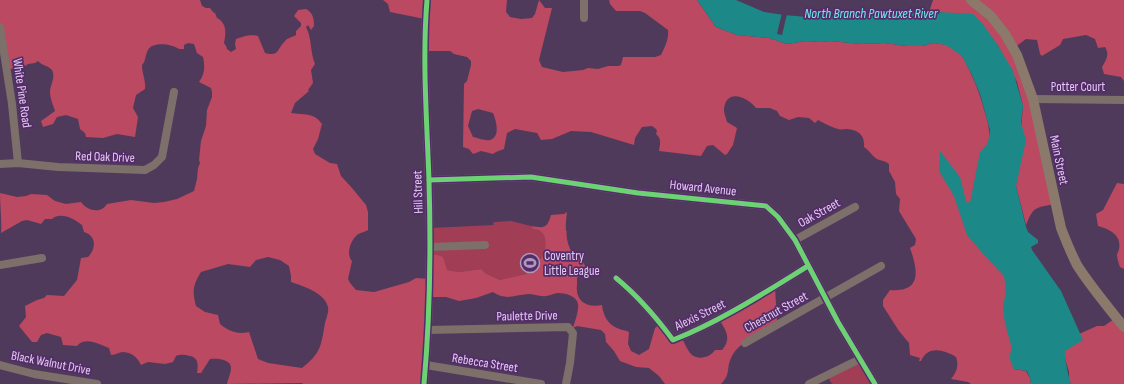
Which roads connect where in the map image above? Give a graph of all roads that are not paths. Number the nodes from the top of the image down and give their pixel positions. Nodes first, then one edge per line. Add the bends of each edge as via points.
1 (427, 0) edge
2 (584, 0) edge
3 (971, 0) edge
4 (584, 18) dead end
5 (0, 27) edge
6 (174, 92) dead end
7 (1033, 99) junction
8 (1124, 100) edge
9 (18, 163) junction
10 (0, 164) edge
11 (429, 180) junction
12 (855, 207) dead end
13 (795, 240) junction
14 (485, 245) dead end
15 (430, 247) junction
16 (42, 258) dead end
17 (0, 266) edge
18 (808, 266) junction
19 (881, 266) dead end
20 (616, 278) dead end
21 (826, 298) junction
22 (1124, 327) edge
23 (427, 330) junction
24 (745, 343) dead end
25 (860, 359) junction
26 (0, 365) edge
27 (426, 365) junction
28 (97, 384) edge
29 (424, 384) edge
30 (541, 384) edge
31 (566, 384) edge
32 (809, 384) edge
33 (875, 384) edge

1 - 11 street, Hill Street via 424,69
2 - 4 street
3 - 7 main road, Main Street via 991,16 1005,34 1017,56
5 - 9 street, White Pine Road
6 - 9 street, Red Oak Drive via 162,157 145,170
7 - 8 street, Potter Court
7 - 22 main road, Main Street via 1059,219 1068,247 1090,284
9 - 10 street, Red Oak Drive
11 - 13 street, Howard Avenue via 531,177 638,193 766,206
11 - 15 street, Hill Street
12 - 13 street, Oak Street
13 - 18 street, Howard Avenue
14 - 15 street
15 - 23 street, Hill Street
16 - 17 street
18 - 20 street, Alexis Street via 727,315 673,340 634,293
18 - 21 street, Howard Avenue
19 - 21 street, Chestnut Street
21 - 24 street, Chestnut Street
21 - 25 street, Howard Avenue
23 - 27 street, Hill Street
23 - 31 street, Paulette Drive via 568,327 573,333
25 - 32 street
25 - 33 street, Howard Avenue
26 - 28 street, Black Walnut Drive via 34,374
27 - 29 street, Hill Street
27 - 30 street, Rebecca Street

